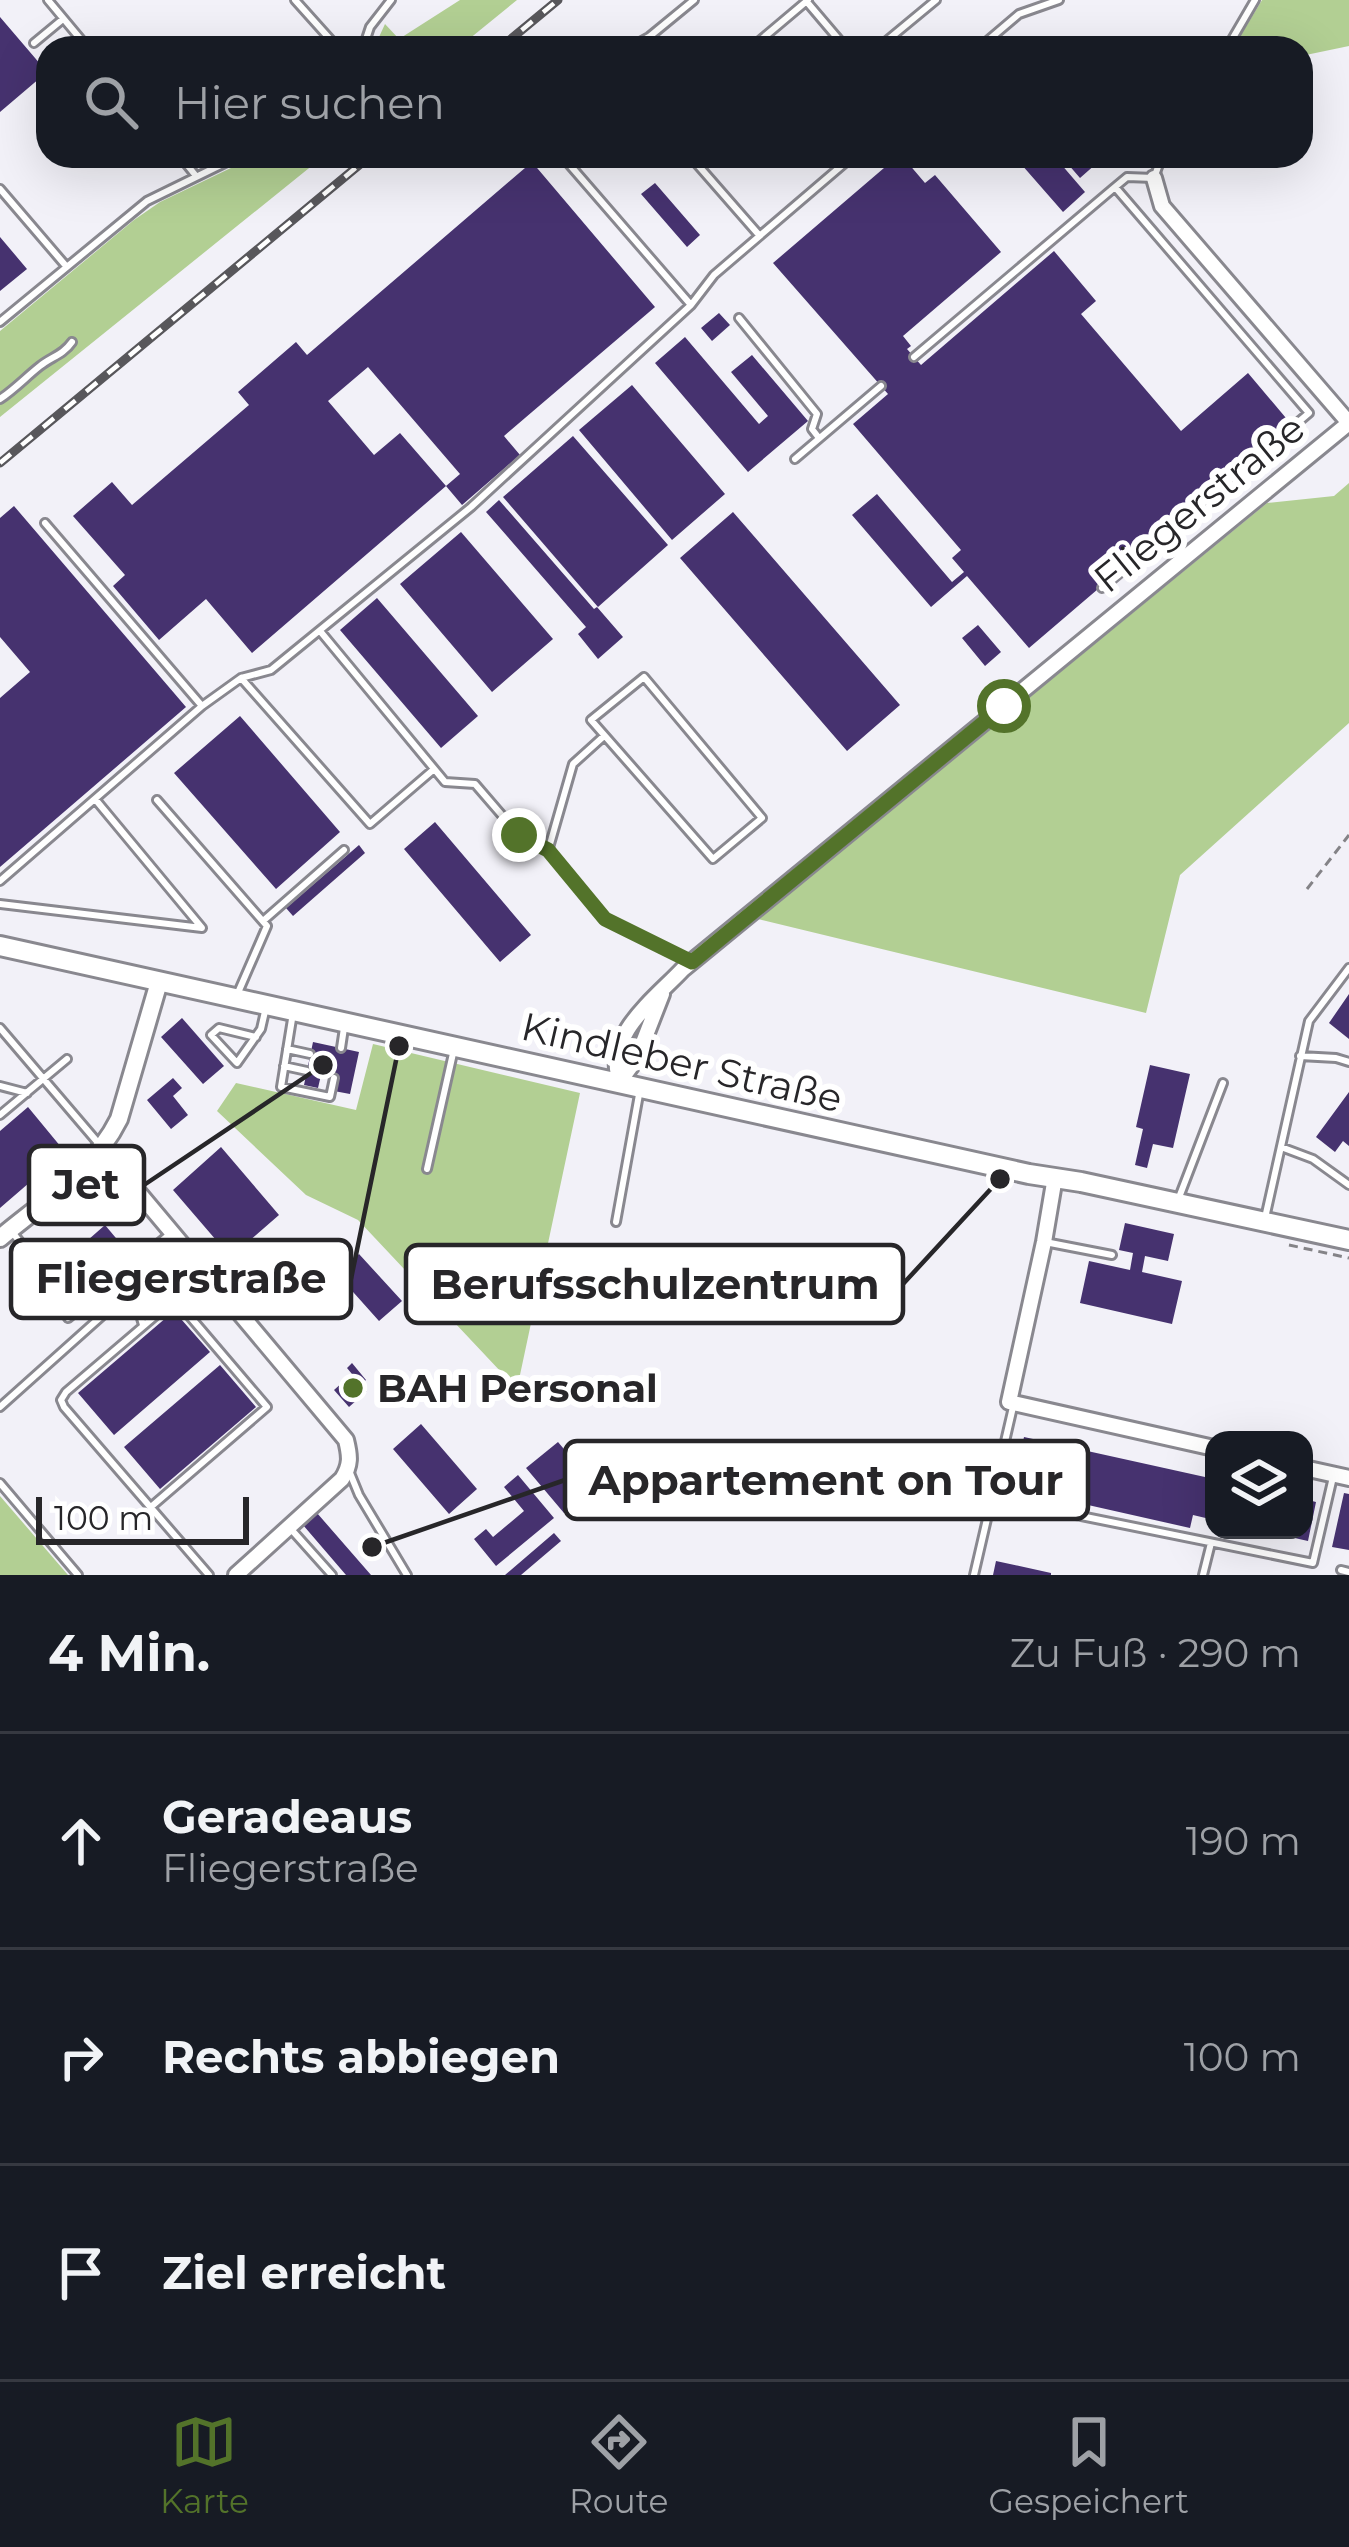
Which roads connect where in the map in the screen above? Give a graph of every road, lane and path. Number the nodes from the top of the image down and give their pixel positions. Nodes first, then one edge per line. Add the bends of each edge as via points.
1 (48, 0) edge
2 (295, 0) edge
3 (391, 0) edge
4 (694, 0) edge
5 (936, 0) edge
6 (1059, 0) edge
7 (1255, 0) edge
8 (807, 1) edge
9 (63, 19) junction
10 (42, 36) edge
11 (78, 36) edge
12 (327, 36) edge
13 (367, 36) edge
14 (650, 36) edge
15 (765, 36) edge
16 (836, 36) edge
17 (892, 36) edge
18 (993, 36) edge
19 (1233, 36) edge
20 (190, 168) edge
21 (213, 168) edge
22 (572, 168) edge
23 (700, 168) edge
24 (839, 168) edge
25 (1158, 168) edge
26 (196, 176) junction
27 (1154, 178) junction
28 (1115, 187) junction
29 (0, 189) edge
30 (760, 236) junction
31 (66, 266) junction
32 (691, 304) junction
33 (739, 318) dead end
34 (0, 322) edge
35 (72, 342) dead end
36 (914, 357) dead end
37 (881, 386) dead end
38 (0, 399) edge
39 (819, 438) junction
40 (795, 459) dead end
41 (45, 523) dead end
42 (1102, 588) dead end
43 (320, 631) junction
44 (241, 678) junction
45 (202, 706) junction
46 (604, 736) junction
47 (435, 769) junction
48 (94, 799) junction
49 (158, 800) dead end
50 (1349, 835) edge
51 (344, 850) dead end
52 (548, 850) junction
53 (0, 881) edge
54 (1306, 890) dead end
55 (0, 904) edge
56 (263, 921) junction
57 (0, 946) edge
58 (692, 962) junction
59 (1349, 968) edge
60 (159, 982) junction
61 (236, 997) junction
62 (266, 1004) junction
63 (293, 1010) junction
64 (345, 1021) junction
65 (0, 1028) edge
66 (256, 1037) junction
67 (455, 1045) junction
68 (341, 1048) dead end
69 (287, 1049) junction
70 (310, 1054) dead end
71 (1300, 1056) junction
72 (67, 1059) dead end
73 (1349, 1062) edge
74 (284, 1066) junction
75 (307, 1070) dead end
76 (334, 1078) dead end
77 (44, 1079) junction
78 (620, 1081) junction
79 (1223, 1083) dead end
80 (0, 1086) edge
81 (641, 1086) junction
82 (27, 1093) junction
83 (0, 1115) edge
84 (1282, 1147) junction
85 (103, 1148) junction
86 (428, 1169) dead end
87 (1054, 1177) junction
88 (1349, 1185) edge
89 (1177, 1203) junction
90 (616, 1222) dead end
91 (1264, 1222) junction
92 (5, 1234) edge
93 (178, 1238) junction
94 (1349, 1240) edge
95 (1044, 1242) junction
96 (1112, 1255) dead end
97 (140, 1282) junction
98 (143, 1325) junction
99 (1014, 1403) junction
100 (0, 1407) edge
101 (1205, 1446) edge
102 (348, 1469) junction
103 (1341, 1476) edge
104 (0, 1484) edge
105 (992, 1498) junction
106 (152, 1506) junction
107 (290, 1528) junction
108 (1211, 1543) junction
109 (240, 1574) edge
110 (78, 1575) edge
111 (209, 1575) edge
112 (332, 1575) edge
113 (406, 1575) edge
114 (974, 1575) edge
115 (1203, 1575) edge

1 - 9 lane
2 - 12 lane
3 - 13 lane
4 - 14 lane
5 - 17 lane
6 - 18 lane via 1019,14
7 - 19 lane
8 - 15 lane
8 - 16 lane
9 - 10 lane
9 - 11 lane
20 - 26 lane
21 - 26 lane
22 - 32 lane
23 - 30 lane
24 - 30 lane
25 - 27 lane
26 - 31 lane via 147,201
27 - 28 lane via 1126,177
27 - 58 street, Fliegerstraße via 1162,206 1348,423
28 - 36 lane
28 - 42 lane via 1310,413
29 - 31 lane
30 - 32 lane
31 - 34 lane
32 - 43 lane via 471,506
33 - 39 lane via 817,414 812,429
35 - 38 lane
37 - 39 lane
39 - 40 lane
41 - 45 lane
43 - 44 lane via 271,670
43 - 47 lane
44 - 45 lane
44 - 47 lane via 370,824
45 - 48 lane
46 - 46 lane via 713,859 763,818 644,677 591,720
46 - 52 lane via 573,764
47 - 52 lane via 445,782 475,784 519,835
48 - 53 lane
48 - 55 lane via 202,928
49 - 56 lane
50 - 54 path
51 - 56 lane
52 - 58 lane via 605,919
56 - 61 lane
57 - 60 main road, Kindleber Straße
58 - 78 street, Fliegerstraße via 664,990
59 - 71 lane via 1309,1022
60 - 61 main road, Kindleber Straße
60 - 85 street
61 - 62 main road, Kindleber Straße
62 - 63 main road, Kindleber Straße
62 - 66 lane
63 - 64 main road, Kindleber Straße
63 - 69 lane
64 - 67 main road, Kindleber Straße
64 - 68 lane
65 - 77 lane
66 - 66 lane via 237,1063 212,1035 218,1028
67 - 78 main road, Kindleber Straße
67 - 86 lane
69 - 70 lane
69 - 74 lane
71 - 73 lane
71 - 84 lane
72 - 77 lane
74 - 75 lane
74 - 76 lane via 281,1087 330,1097
77 - 82 lane
77 - 85 lane
78 - 81 main road, Kindleber Straße
79 - 89 lane
80 - 82 lane
81 - 87 main road, Kindleber Straße
81 - 90 lane
82 - 83 lane
84 - 88 lane
84 - 91 lane
85 - 92 street
85 - 93 street
87 - 89 main road, Kindleber Straße
87 - 95 street
89 - 91 main road, Kindleber Straße
91 - 94 main road, Kindleber Straße
92 - 93 lane via 40,1267 68,1318
93 - 97 lane
93 - 102 street via 340,1430
95 - 96 lane
95 - 99 street
97 - 98 lane
97 - 100 lane
98 - 106 lane via 61,1400
98 - 106 lane via 175,1298 267,1407
99 - 101 street
99 - 105 lane
102 - 107 street
102 - 113 lane
103 - 108 lane via 1312,1563
104 - 110 lane
105 - 108 lane
105 - 114 lane
106 - 111 lane
107 - 109 street
107 - 112 lane
108 - 115 lane

